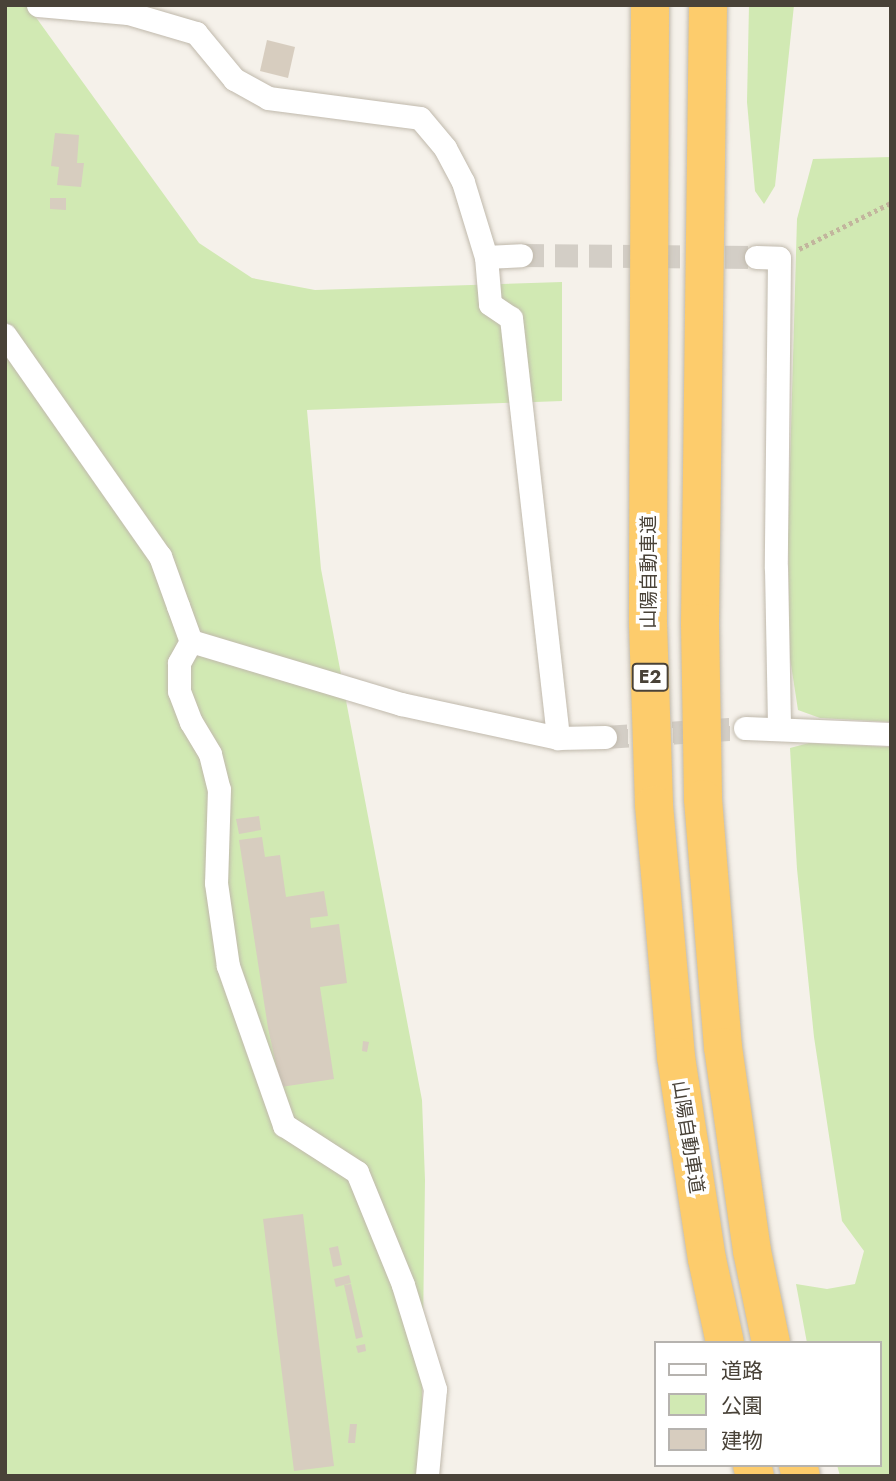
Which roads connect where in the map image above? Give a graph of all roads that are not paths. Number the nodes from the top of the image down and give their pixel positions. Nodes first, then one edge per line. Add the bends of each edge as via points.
1 (38, 5) edge
2 (650, 5) edge
3 (708, 5) edge
4 (521, 254) tunnel mouth
5 (486, 257) junction
6 (756, 257) tunnel mouth
7 (5, 335) edge
8 (191, 641) junction
9 (745, 728) tunnel mouth
10 (779, 729) junction
11 (891, 734) edge
12 (605, 737) tunnel mouth
13 (558, 738) junction
14 (725, 1341) edge
15 (771, 1341) edge
16 (427, 1476) edge

1 - 5 street via 128,13 197,33 234,79 268,98 420,118 445,148 463,183
2 - 14 highway, 山陽自動車道 / E2 via 648,623 654,805 676,1057
3 - 15 highway via 703,799 723,1047 752,1251
4 - 5 street
5 - 13 street via 490,303 511,318
6 - 10 street via 779,258
7 - 8 street via 160,556
8 - 13 street via 401,704
8 - 16 street via 179,663 179,691 211,754 219,789 216,883 228,966 284,1125 357,1172 403,1285 435,1389
9 - 10 street
10 - 11 street
12 - 13 street

